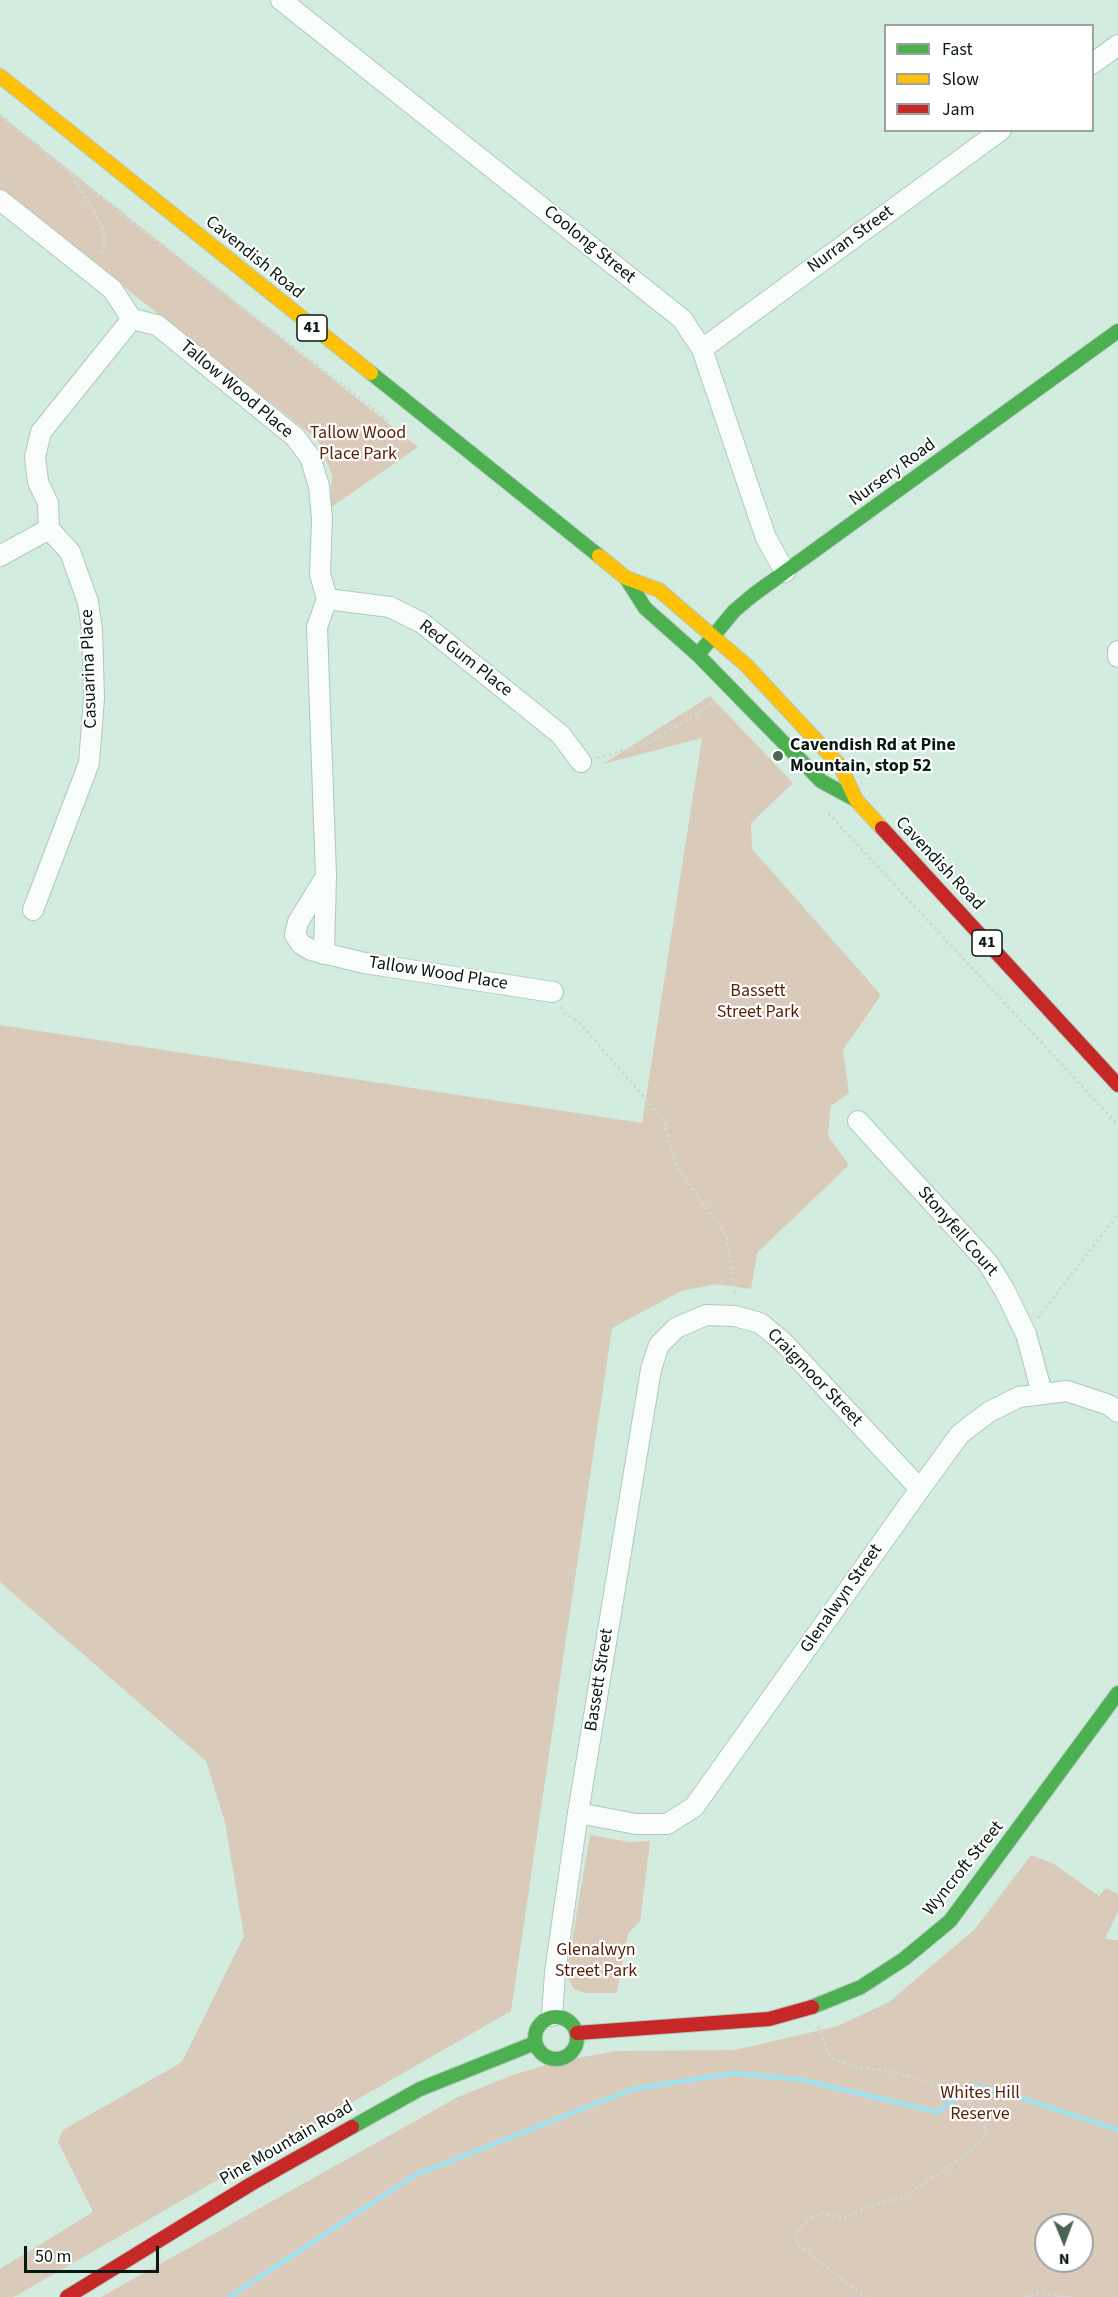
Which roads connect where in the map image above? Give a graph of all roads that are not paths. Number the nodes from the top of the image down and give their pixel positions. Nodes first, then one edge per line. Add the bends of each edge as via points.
1 (281, 0) edge
2 (1118, 45) edge
3 (1094, 63) edge
4 (0, 76) edge
5 (998, 132) edge
6 (0, 201) edge
7 (132, 320) junction
8 (1118, 331) edge
9 (702, 349) junction
10 (49, 529) junction
11 (0, 556) edge
12 (785, 572) junction
13 (626, 578) junction
14 (327, 599) junction
15 (714, 635) junction
16 (1118, 651) edge
17 (698, 654) junction
18 (1118, 657) edge
19 (581, 762) road end
20 (856, 800) junction
21 (326, 876) junction
22 (33, 910) dead end
23 (324, 954) junction
24 (553, 992) road end
25 (1118, 1084) edge
26 (858, 1121) dead end
27 (659, 1345) joint
28 (1042, 1392) junction
29 (1118, 1412) edge
30 (920, 1489) junction
31 (1118, 1693) edge
32 (578, 1813) junction
33 (552, 2016) junction
34 (577, 2033) junction
35 (535, 2043) junction
36 (67, 2297) edge

1 - 9 street, Coolong Street via 682,319
2 - 3 street
4 - 13 main road, Cavendish Road / 41
5 - 9 street, Nurran Street
6 - 7 street via 112,289
7 - 10 street via 41,432 35,458 38,482 48,503
7 - 14 street, Tallow Wood Place via 158,325 295,437 310,457 319,486 320,574
8 - 12 main road, Nursery Road
9 - 12 street, Coolong Street via 766,538
10 - 11 street
10 - 22 street, Casuarina Place via 70,552 88,602 94,729 89,763
12 - 15 main road, Nursery Road via 742,604
13 - 15 main road, Cavendish Road / 41 via 659,590
13 - 17 main road, Cavendish Road / 41 via 645,608
14 - 19 street, Red Gum Place via 390,607 422,623 561,735
14 - 21 street via 317,627
15 - 17 main road, Nursery Road
15 - 20 main road, Cavendish Road / 41 via 841,767
16 - 18 street
17 - 20 main road, Cavendish Road / 41 via 821,781
20 - 25 main road, Cavendish Road / 41
21 - 23 street
21 - 23 street, Tallow Wood Place via 298,922 296,935 301,944
23 - 24 street, Tallow Wood Place
26 - 28 street, Stonyfell Court via 988,1263 1026,1334
27 - 30 street, Craigmoor Street via 676,1328 706,1315 735,1316 760,1323 782,1341
27 - 32 street, Bassett Street via 651,1369
28 - 29 street, Glenalwyn Street via 1067,1392 1109,1405
28 - 30 street, Glenalwyn Street via 1019,1397 960,1434
30 - 32 street, Glenalwyn Street via 694,1807 667,1824 636,1824
31 - 34 main road, Wyncroft Street via 950,1922 861,1987 813,2007 769,2019
32 - 33 street, Bassett Street
33 - 34 main road via 568,2019
33 - 35 main road via 538,2026
34 - 35 main road via 575,2049 561,2059 545,2056
35 - 36 main road, Pine Mountain Road via 420,2089 251,2184

